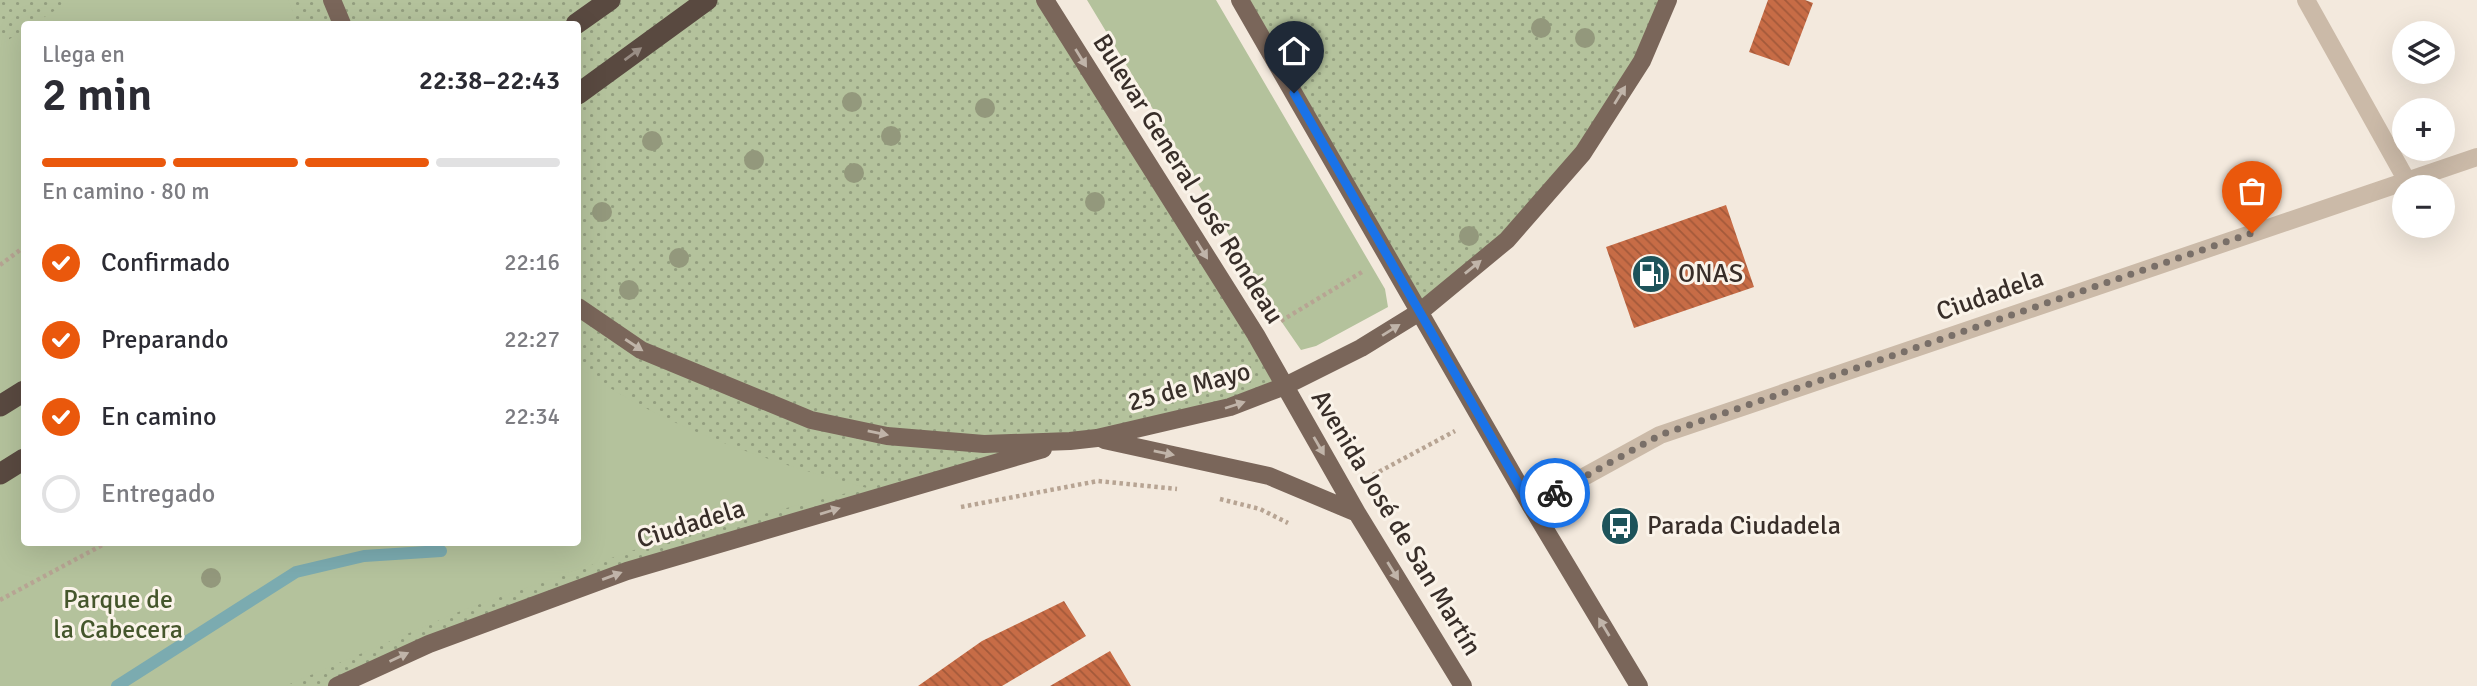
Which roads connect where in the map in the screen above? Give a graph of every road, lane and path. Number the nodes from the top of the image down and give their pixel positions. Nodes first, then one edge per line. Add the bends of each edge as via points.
1 (331, 0) edge
2 (610, 0) edge
3 (707, 0) edge
4 (1045, 0) edge
5 (1240, 0) edge
6 (1668, 0) edge
7 (2306, 0) edge
8 (341, 21) edge
9 (580, 21) edge
10 (581, 92) edge
11 (2477, 157) edge
12 (2404, 175) edge
13 (2424, 175) edge
14 (2392, 186) edge
15 (21, 249) edge
16 (0, 265) edge
17 (1372, 267) dead end
18 (581, 309) edge
19 (1421, 311) junction
20 (1280, 321) dead end
21 (1285, 386) junction
22 (21, 393) edge
23 (0, 406) edge
24 (1465, 426) dead end
25 (1097, 438) junction
26 (1070, 441) junction
27 (21, 460) edge
28 (0, 474) edge
29 (1373, 475) dead end
30 (1183, 490) dead end
31 (1209, 496) dead end
32 (1531, 506) junction
33 (951, 509) dead end
34 (1357, 513) junction
35 (1288, 523) dead end
36 (101, 546) edge
37 (0, 600) edge
38 (337, 686) edge
39 (1463, 686) edge
40 (1639, 686) edge

1 - 8 main road
2 - 9 highway
10 -> 3 highway
4 -> 21 main road, Bulevar General José Rondeau
5 - 19 main road
19 -> 6 main road, 25 de Mayo via 1507,240 1583,153 1642,61
7 - 12 street
11 - 13 street, Ciudadela
14 - 32 street, Ciudadela via 1660,435
15 - 16 path
17 - 20 path
18 -> 26 main road, 25 de Mayo via 641,350 811,419 887,436 984,444
21 -> 19 main road, 25 de Mayo
19 - 32 main road
25 -> 21 main road, 25 de Mayo via 1230,407
21 -> 34 main road, Avenida José de San Martín
22 - 23 highway
24 - 29 path
25 - 26 main road, 25 de Mayo
25 -> 34 main road via 1269,476
38 -> 26 main road, Ciudadela via 429,644 627,571
27 - 28 highway
30 - 33 path via 1098,481
31 - 35 path via 1260,509
40 -> 32 main road
34 -> 39 main road, Avenida José de San Martín
36 - 37 path

